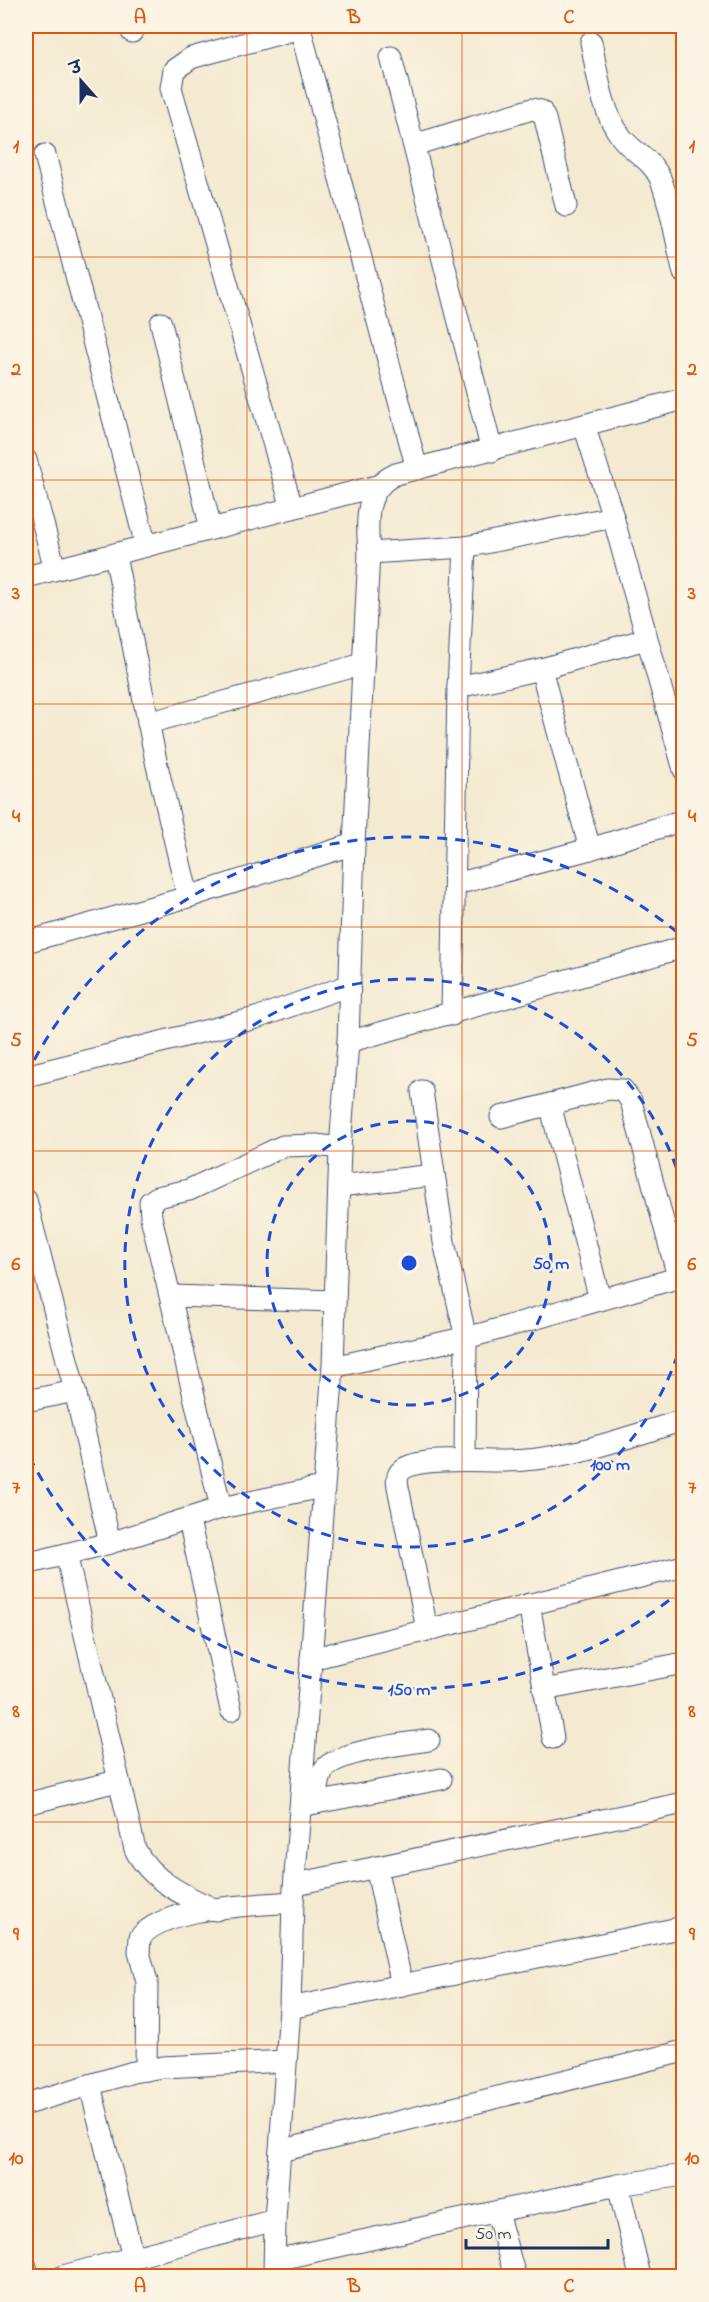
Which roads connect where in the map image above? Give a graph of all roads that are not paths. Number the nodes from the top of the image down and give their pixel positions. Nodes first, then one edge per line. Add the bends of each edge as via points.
1 (301, 27) edge
2 (591, 42) dead end
3 (391, 57) dead end
4 (414, 145) junction
5 (45, 155) dead end
6 (566, 206) dead end
7 (684, 273) edge
8 (161, 323) dead end
9 (684, 399) edge
10 (584, 425) junction
11 (492, 451) junction
12 (26, 460) edge
13 (417, 469) junction
14 (377, 486) junction
15 (292, 508) junction
16 (612, 517) junction
17 (212, 529) junction
18 (146, 546) junction
19 (465, 547) junction
20 (369, 554) junction
21 (115, 555) junction
22 (55, 569) junction
23 (26, 577) edge
24 (646, 639) junction
25 (363, 664) junction
26 (541, 669) junction
27 (458, 687) junction
28 (148, 723) junction
29 (684, 770) edge
30 (684, 820) edge
31 (354, 844) junction
32 (590, 849) junction
33 (456, 885) junction
34 (188, 897) junction
35 (26, 942) edge
36 (684, 947) edge
37 (350, 985) junction
38 (452, 1015) junction
39 (348, 1042) junction
40 (26, 1076) edge
41 (422, 1091) dead end
42 (550, 1104) junction
43 (501, 1117) dead end
44 (340, 1148) junction
45 (434, 1175) junction
46 (339, 1186) junction
47 (26, 1200) edge
48 (681, 1276) edge
49 (171, 1296) junction
50 (600, 1300) junction
51 (335, 1301) junction
52 (466, 1338) junction
53 (333, 1367) junction
54 (75, 1391) junction
55 (26, 1401) edge
56 (684, 1420) edge
57 (465, 1459) junction
58 (322, 1487) junction
59 (221, 1508) junction
60 (189, 1520) junction
61 (110, 1543) junction
62 (66, 1554) junction
63 (26, 1564) edge
64 (684, 1566) edge
65 (528, 1604) junction
66 (427, 1629) junction
67 (311, 1659) junction
68 (684, 1663) edge
69 (544, 1690) junction
70 (231, 1710) dead end
71 (553, 1738) dead end
72 (429, 1740) dead end
73 (441, 1779) dead end
74 (117, 1781) junction
75 (26, 1803) edge
76 (684, 1803) edge
77 (309, 1804) junction
78 (376, 1867) junction
79 (294, 1893) junction
80 (216, 1910) junction
81 (684, 1927) edge
82 (402, 1985) junction
83 (290, 2008) junction
84 (684, 2051) edge
85 (286, 2061) junction
86 (147, 2070) junction
87 (90, 2085) junction
88 (26, 2104) edge
89 (280, 2151) junction
90 (684, 2175) edge
91 (618, 2185) junction
92 (497, 2212) junction
93 (275, 2220) junction
94 (133, 2258) junction
95 (26, 2267) edge
96 (275, 2268) edge
97 (28, 2277) edge
98 (63, 2277) edge
99 (515, 2277) edge
100 (640, 2277) edge

1 - 13 street
1 - 15 street via 190,58 174,70 171,88
2 - 7 street via 605,108 614,127 650,163 660,179
3 - 4 street
4 - 6 street via 532,109 541,111
4 - 11 street
5 - 18 street
8 - 17 street
9 - 10 street
10 - 11 street
10 - 16 street
11 - 13 street
12 - 22 street
13 - 14 street via 396,474
14 - 15 street
14 - 20 street via 368,519
15 - 17 street
16 - 19 street
16 - 24 street
17 - 18 street
18 - 21 street
19 - 20 street
19 - 27 street
20 - 25 street
21 - 22 street
21 - 28 street
22 - 23 street
24 - 26 street
24 - 29 street
25 - 28 street
25 - 31 street
26 - 27 street
26 - 32 street
27 - 33 street
28 - 34 street
30 - 32 street
31 - 34 street
31 - 37 street
32 - 33 street
33 - 38 street
34 - 35 street
36 - 38 street
37 - 39 street
37 - 40 street via 256,1018
38 - 39 street
39 - 44 street
41 - 45 street
42 - 43 street
42 - 48 street via 616,1088 627,1095
42 - 50 street
44 - 46 street
44 - 49 street via 283,1146 189,1190 153,1199 151,1217
45 - 46 street
45 - 52 street via 449,1269
46 - 51 street
47 - 54 street
48 - 50 street
49 - 51 street
49 - 59 street
50 - 52 street
51 - 53 street
52 - 53 street
52 - 57 street
53 - 58 street
54 - 55 street
54 - 61 street
56 - 57 street via 541,1460
57 - 66 street via 413,1466 402,1470 397,1479
58 - 59 street
58 - 67 street
59 - 60 street
60 - 61 street
60 - 70 street
61 - 62 street
62 - 63 street
62 - 74 street
64 - 65 street
65 - 66 street
65 - 69 street
66 - 67 street
67 - 77 street
68 - 69 street
69 - 71 street
72 - 77 street via 332,1762 324,1769
73 - 77 street
74 - 75 street
74 - 80 street via 141,1861 168,1885
76 - 78 street
77 - 79 street
78 - 79 street
78 - 82 street
79 - 80 street
79 - 83 street
80 - 86 street via 181,1915 150,1928 140,1937 139,1952 147,1982
81 - 82 street
82 - 83 street
83 - 85 street
84 - 89 street
85 - 86 street
85 - 89 street
86 - 87 street
87 - 88 street
87 - 94 street
89 - 93 street
90 - 91 street
91 - 92 street
91 - 100 street
92 - 96 street
92 - 99 street
93 - 94 street
93 - 96 street
94 - 98 street
95 - 97 street

